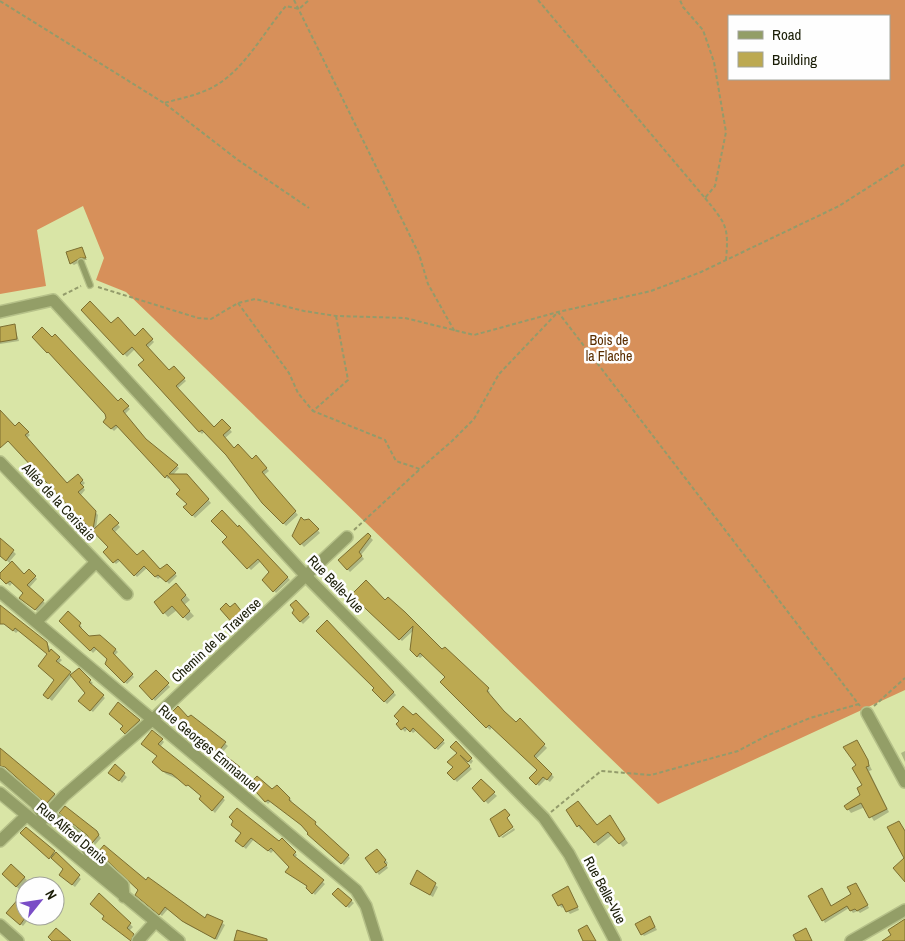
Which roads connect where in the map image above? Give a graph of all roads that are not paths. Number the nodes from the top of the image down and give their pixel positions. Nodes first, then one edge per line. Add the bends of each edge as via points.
1 (81, 262) dead end
2 (90, 285) road end
3 (0, 312) edge
4 (0, 462) edge
5 (347, 537) road end
6 (95, 563) junction
7 (306, 576) junction
8 (0, 592) edge
9 (127, 594) dead end
10 (36, 622) junction
11 (867, 713) road end
12 (152, 720) junction
13 (0, 773) edge
14 (905, 782) edge
15 (0, 793) edge
16 (27, 815) junction
17 (41, 821) junction
18 (0, 841) edge
19 (905, 910) edge
20 (155, 922) junction
21 (0, 925) edge
22 (18, 941) edge
23 (138, 941) edge
24 (179, 941) edge
25 (377, 941) edge
26 (615, 941) edge
27 (851, 941) edge

1 - 2 lane
3 - 7 street, Rue Belle-Vue via 52,300
4 - 6 street, Allée de la Cerisaie
5 - 7 street, Chemin de la Traverse
6 - 9 street, Allée de la Cerisaie
6 - 10 street, Allée de la Cerisaie
7 - 12 street, Chemin de la Traverse
7 - 26 street, Rue Belle-Vue via 544,818 569,854
8 - 10 street, Rue Georges Emmanuel
10 - 12 street, Rue Georges Emmanuel
11 - 14 street
12 - 17 street, Chemin de la Traverse via 64,796
12 - 25 street, Rue Georges Emmanuel via 356,890 366,906
13 - 17 street, Rue Alfred Denis via 35,802
15 - 16 street, Rue Alfred Denis
16 - 17 street, Rue Alfred Denis
16 - 18 street
17 - 20 street, Rue Alfred Denis via 57,820 82,840 91,856 124,885 124,897
19 - 27 street
20 - 23 street
20 - 24 street, Rue Alfred Denis
21 - 22 street

